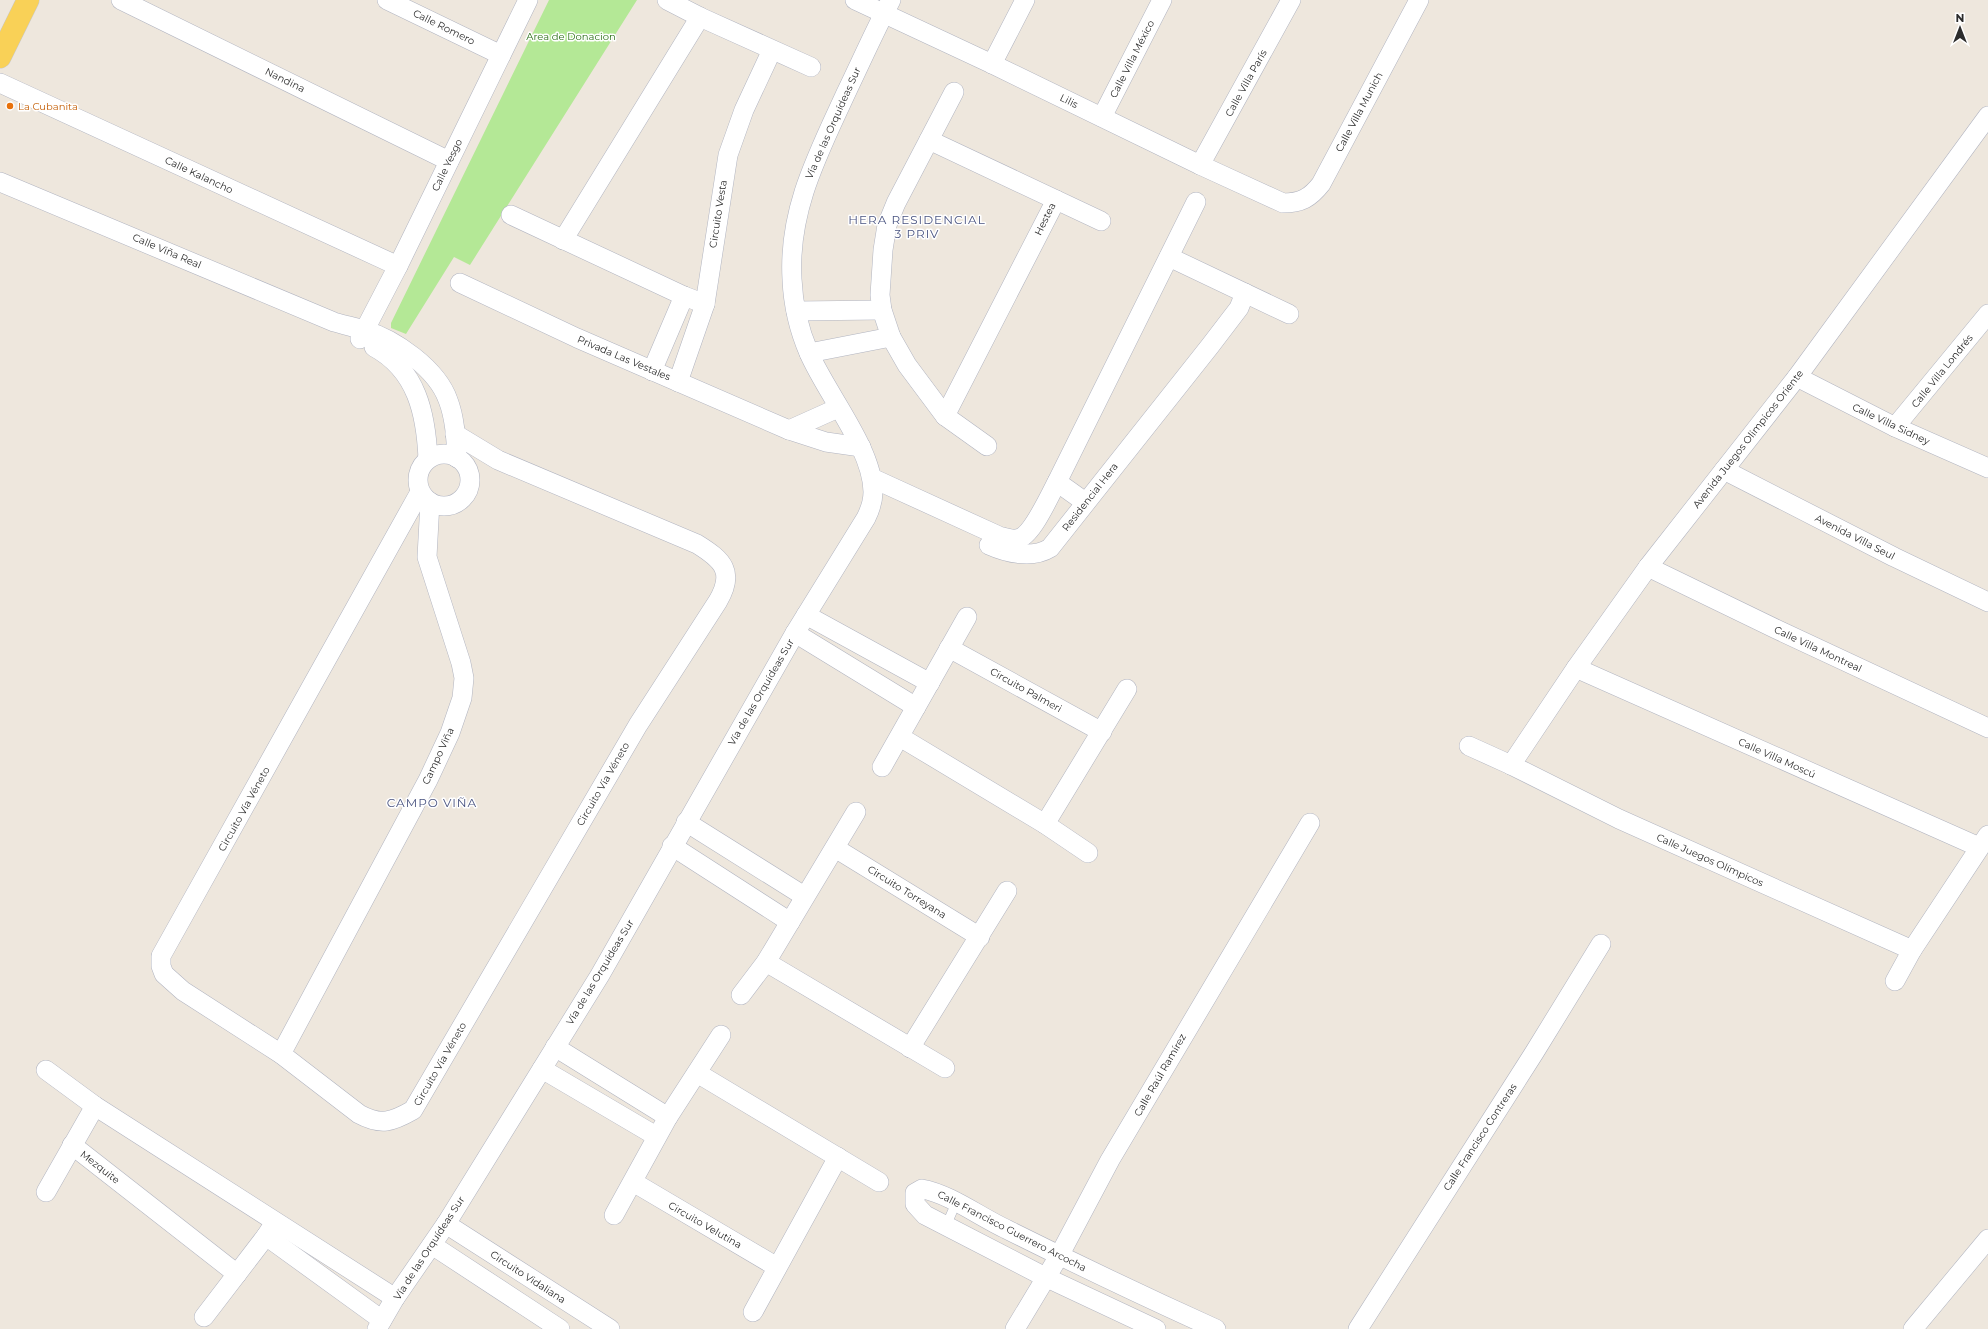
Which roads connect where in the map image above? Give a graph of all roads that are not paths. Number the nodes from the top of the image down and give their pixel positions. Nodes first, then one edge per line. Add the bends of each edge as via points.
1 (28, 0) edge
2 (121, 0) edge
3 (388, 0) edge
4 (528, 0) edge
5 (667, 0) edge
6 (855, 0) edge
7 (1025, 0) edge
8 (1162, 0) edge
9 (1291, 0) edge
10 (1419, 0) edge
11 (887, 7) edge
12 (700, 17) junction
13 (772, 50) junction
14 (501, 55) junction
15 (0, 57) edge
16 (992, 64) junction
17 (811, 67) dead end
18 (0, 83) edge
19 (954, 92) dead end
20 (1988, 116) edge
21 (1102, 117) junction
22 (929, 140) junction
23 (449, 161) junction
24 (1200, 165) junction
25 (0, 182) edge
26 (1056, 200) junction
27 (1196, 202) dead end
28 (1283, 203) joint
29 (511, 215) dead end
30 (1101, 221) dead end
31 (563, 240) junction
32 (1169, 257) junction
33 (398, 266) junction
34 (460, 283) dead end
35 (1244, 293) junction
36 (684, 296) junction
37 (705, 304) junction
38 (882, 310) junction
39 (796, 311) junction
40 (1290, 314) dead end
41 (1988, 314) edge
42 (362, 334) junction
43 (891, 337) junction
44 (809, 353) junction
45 (652, 371) junction
46 (1796, 377) junction
47 (678, 382) junction
48 (838, 408) junction
49 (945, 416) junction
50 (1895, 428) junction
51 (789, 430) junction
52 (455, 434) junction
53 (987, 446) dead end
54 (861, 447) junction
55 (457, 458) junction
56 (428, 459) junction
57 (1988, 468) edge
58 (1724, 470) junction
59 (1057, 482) junction
60 (872, 485) junction
61 (425, 497) junction
62 (1085, 502) junction
63 (997, 542) junction
64 (1648, 567) junction
65 (1988, 602) edge
66 (806, 615) junction
67 (967, 616) dead end
68 (795, 633) junction
69 (949, 648) junction
70 (1576, 668) junction
71 (930, 683) junction
72 (1126, 689) dead end
73 (916, 707) junction
74 (1988, 728) edge
75 (1102, 732) junction
76 (900, 737) junction
77 (1469, 746) dead end
78 (1511, 765) junction
79 (882, 766) dead end
80 (856, 812) dead end
81 (686, 822) junction
82 (1310, 823) dead end
83 (1045, 824) junction
84 (1984, 841) edge
85 (672, 846) junction
86 (835, 848) junction
87 (1088, 852) dead end
88 (1007, 891) dead end
89 (804, 896) junction
90 (790, 922) junction
91 (980, 937) junction
92 (1601, 944) dead end
93 (1912, 950) junction
94 (766, 962) junction
95 (1895, 981) dead end
96 (741, 995) dead end
97 (721, 1035) dead end
98 (555, 1047) junction
99 (910, 1048) junction
100 (281, 1054) junction
101 (945, 1068) dead end
102 (542, 1069) junction
103 (46, 1070) dead end
104 (697, 1073) junction
105 (95, 1106) junction
106 (668, 1117) junction
107 (656, 1136) junction
108 (72, 1145) junction
109 (838, 1157) junction
110 (633, 1182) junction
111 (879, 1182) dead end
112 (46, 1192) dead end
113 (956, 1203) junction
114 (614, 1216) dead end
115 (446, 1224) junction
116 (946, 1226) junction
117 (271, 1229) junction
118 (1988, 1239) edge
119 (432, 1245) junction
120 (1059, 1256) junction
121 (777, 1268) junction
122 (236, 1274) junction
123 (1045, 1277) junction
124 (395, 1298) junction
125 (753, 1312) dead end
126 (204, 1317) dead end
127 (379, 1324) edge
128 (560, 1329) edge
129 (610, 1329) edge
130 (1015, 1329) edge
131 (1156, 1329) edge
132 (1216, 1329) edge
133 (1358, 1329) edge
134 (1913, 1329) edge

1 - 15 main road
2 - 23 street, Nandina
3 - 14 street, Calle Romero
4 - 14 street, Calle Yesgo
5 - 12 street
6 - 11 street, Lilis
7 - 16 street
8 - 21 street, Calle Villa México
9 - 24 street, Calle Villa París
10 - 28 street, Calle Villa Munich via 1321,184 1305,199 1295,203
11 - 16 street, Lilis
11 - 39 street, Vía de las Orquídeas Sur via 810,173 795,221 791,256
12 - 13 street
12 - 31 street
13 - 17 street
13 - 37 street, Circuito Vesta via 744,110 728,155
14 - 23 street, Calle Yesgo
16 - 21 street, Lilis
18 - 33 street, Calle Kalancho
19 - 22 street
20 - 46 street, Avenida Juegos Olimpicos Oriente
21 - 24 street, Lilis
22 - 26 street, Hestea
22 - 38 street via 896,202 887,225 880,275
23 - 33 street, Calle Yesgo
24 - 28 street, Lilis
25 - 42 street, Calle Viña Real
26 - 30 street
26 - 49 street, Hestea
27 - 32 street, Residencial Hera
29 - 31 street
31 - 36 street
32 - 35 street
32 - 59 street, Residencial Hera
33 - 42 street, Calle Yesgo
34 - 45 street, Privada Las Vestales
35 - 40 street
35 - 62 street, Residencial Hera via 1239,308
36 - 37 street
36 - 45 street
37 - 47 street, Circuito Vesta
38 - 39 street
38 - 43 street
39 - 44 street, Vía de las Orquídeas Sur
41 - 50 street, Calle Villa Londrés
42 - 52 street via 408,354 433,373 448,401
42 - 56 street via 394,360 410,380 427,429
43 - 44 street
43 - 49 street via 907,365
44 - 48 street, Vía de las Orquídeas Sur
45 - 47 street, Privada Las Vestales
46 - 50 street, Calle Villa Sidney
46 - 58 street, Avenida Juegos Olimpicos Oriente
47 - 51 street, Privada Las Vestales
48 - 51 street
48 - 54 street, Vía de las Orquídeas Sur
49 - 53 street
50 - 57 street, Calle Villa Sidney
51 - 54 street, Privada Las Vestales via 826,442
52 - 55 street
52 - 100 street, Circuito Vía Véneto via 498,460 697,544 715,555 722,564 726,573 725,589 638,725 413,1110 389,1121 372,1121 346,1105
54 - 60 street, Vía de las Orquídeas Sur
55 - 56 street via 442,454
55 - 61 street via 467,468 470,477 465,496 448,506 439,506
56 - 61 street via 418,474 418,483
58 - 64 street, Avenida Juegos Olimpicos Oriente
58 - 65 street, Avenida Villa Seul
59 - 62 street
59 - 63 street, Residencial Hera via 1028,533 1020,538
60 - 63 street, Residencial Hera
60 - 66 street, Vía de las Orquídeas Sur via 870,509 866,518
61 - 100 street, Campo Viña via 427,557 461,663 464,678 462,698 450,733 428,780
61 - 100 street, Circuito Vía Véneto via 161,956 161,969 183,991
62 - 63 street, Residencial Hera via 1046,551 1018,554
64 - 70 street, Avenida Juegos Olimpicos Oriente
64 - 74 street, Calle Villa Montreal
66 - 68 street, Vía de las Orquídeas Sur
66 - 71 street
67 - 69 street
68 - 73 street
68 - 81 street, Vía de las Orquídeas Sur
69 - 71 street
69 - 75 street, Circuito Palmeri
70 - 78 street, Avenida Juegos Olimpicos Oriente
70 - 84 street, Calle Villa Moscú
71 - 73 street
72 - 75 street
73 - 76 street
75 - 83 street
76 - 79 street
76 - 83 street
77 - 78 street, Calle Juegos Olímpicos
78 - 93 street, Calle Juegos Olímpicos via 1619,819
80 - 86 street
81 - 85 street, Vía de las Orquídeas Sur
81 - 89 street
82 - 120 street, Calle Raúl Ramírez via 1114,1154
83 - 87 street
84 - 93 street
85 - 90 street
85 - 98 street, Vía de las Orquídeas Sur via 600,975
86 - 89 street
86 - 91 street, Circuito Torreyana
88 - 91 street
89 - 90 street
90 - 94 street
91 - 99 street
92 - 133 street, Calle Francisco Contreras
93 - 95 street
94 - 96 street
94 - 99 street
97 - 104 street
98 - 102 street, Vía de las Orquídeas Sur
98 - 106 street
99 - 101 street
102 - 107 street
102 - 115 street, Vía de las Orquídeas Sur
103 - 105 street
104 - 106 street
104 - 109 street
105 - 108 street, Mezquite
105 - 117 street
106 - 107 street
107 - 110 street
108 - 112 street
108 - 122 street, Mezquite
109 - 111 street
109 - 121 street
110 - 114 street
110 - 121 street, Circuito Velutina
113 - 116 lane
113 - 116 street, Calle Francisco Guerrero Arcocha via 931,1190 922,1189 914,1193 919,1210 925,1216
113 - 120 street, Calle Francisco Guerrero Arcocha
115 - 119 street, Vía de las Orquídeas Sur
115 - 129 street, Circuito Vidaliana
116 - 123 street, Calle Francisco Guerrero Arcocha
117 - 122 street
117 - 124 street
117 - 127 street
118 - 134 street
119 - 124 street, Vía de las Orquídeas Sur
119 - 128 street
120 - 123 street, Calle Raúl Ramírez
120 - 132 street, Calle Francisco Guerrero Arcocha
121 - 125 street
122 - 126 street
123 - 130 street, Calle Raúl Ramírez
123 - 131 street, Calle Francisco Guerrero Arcocha
124 - 127 street, Vía de las Orquídeas Sur

